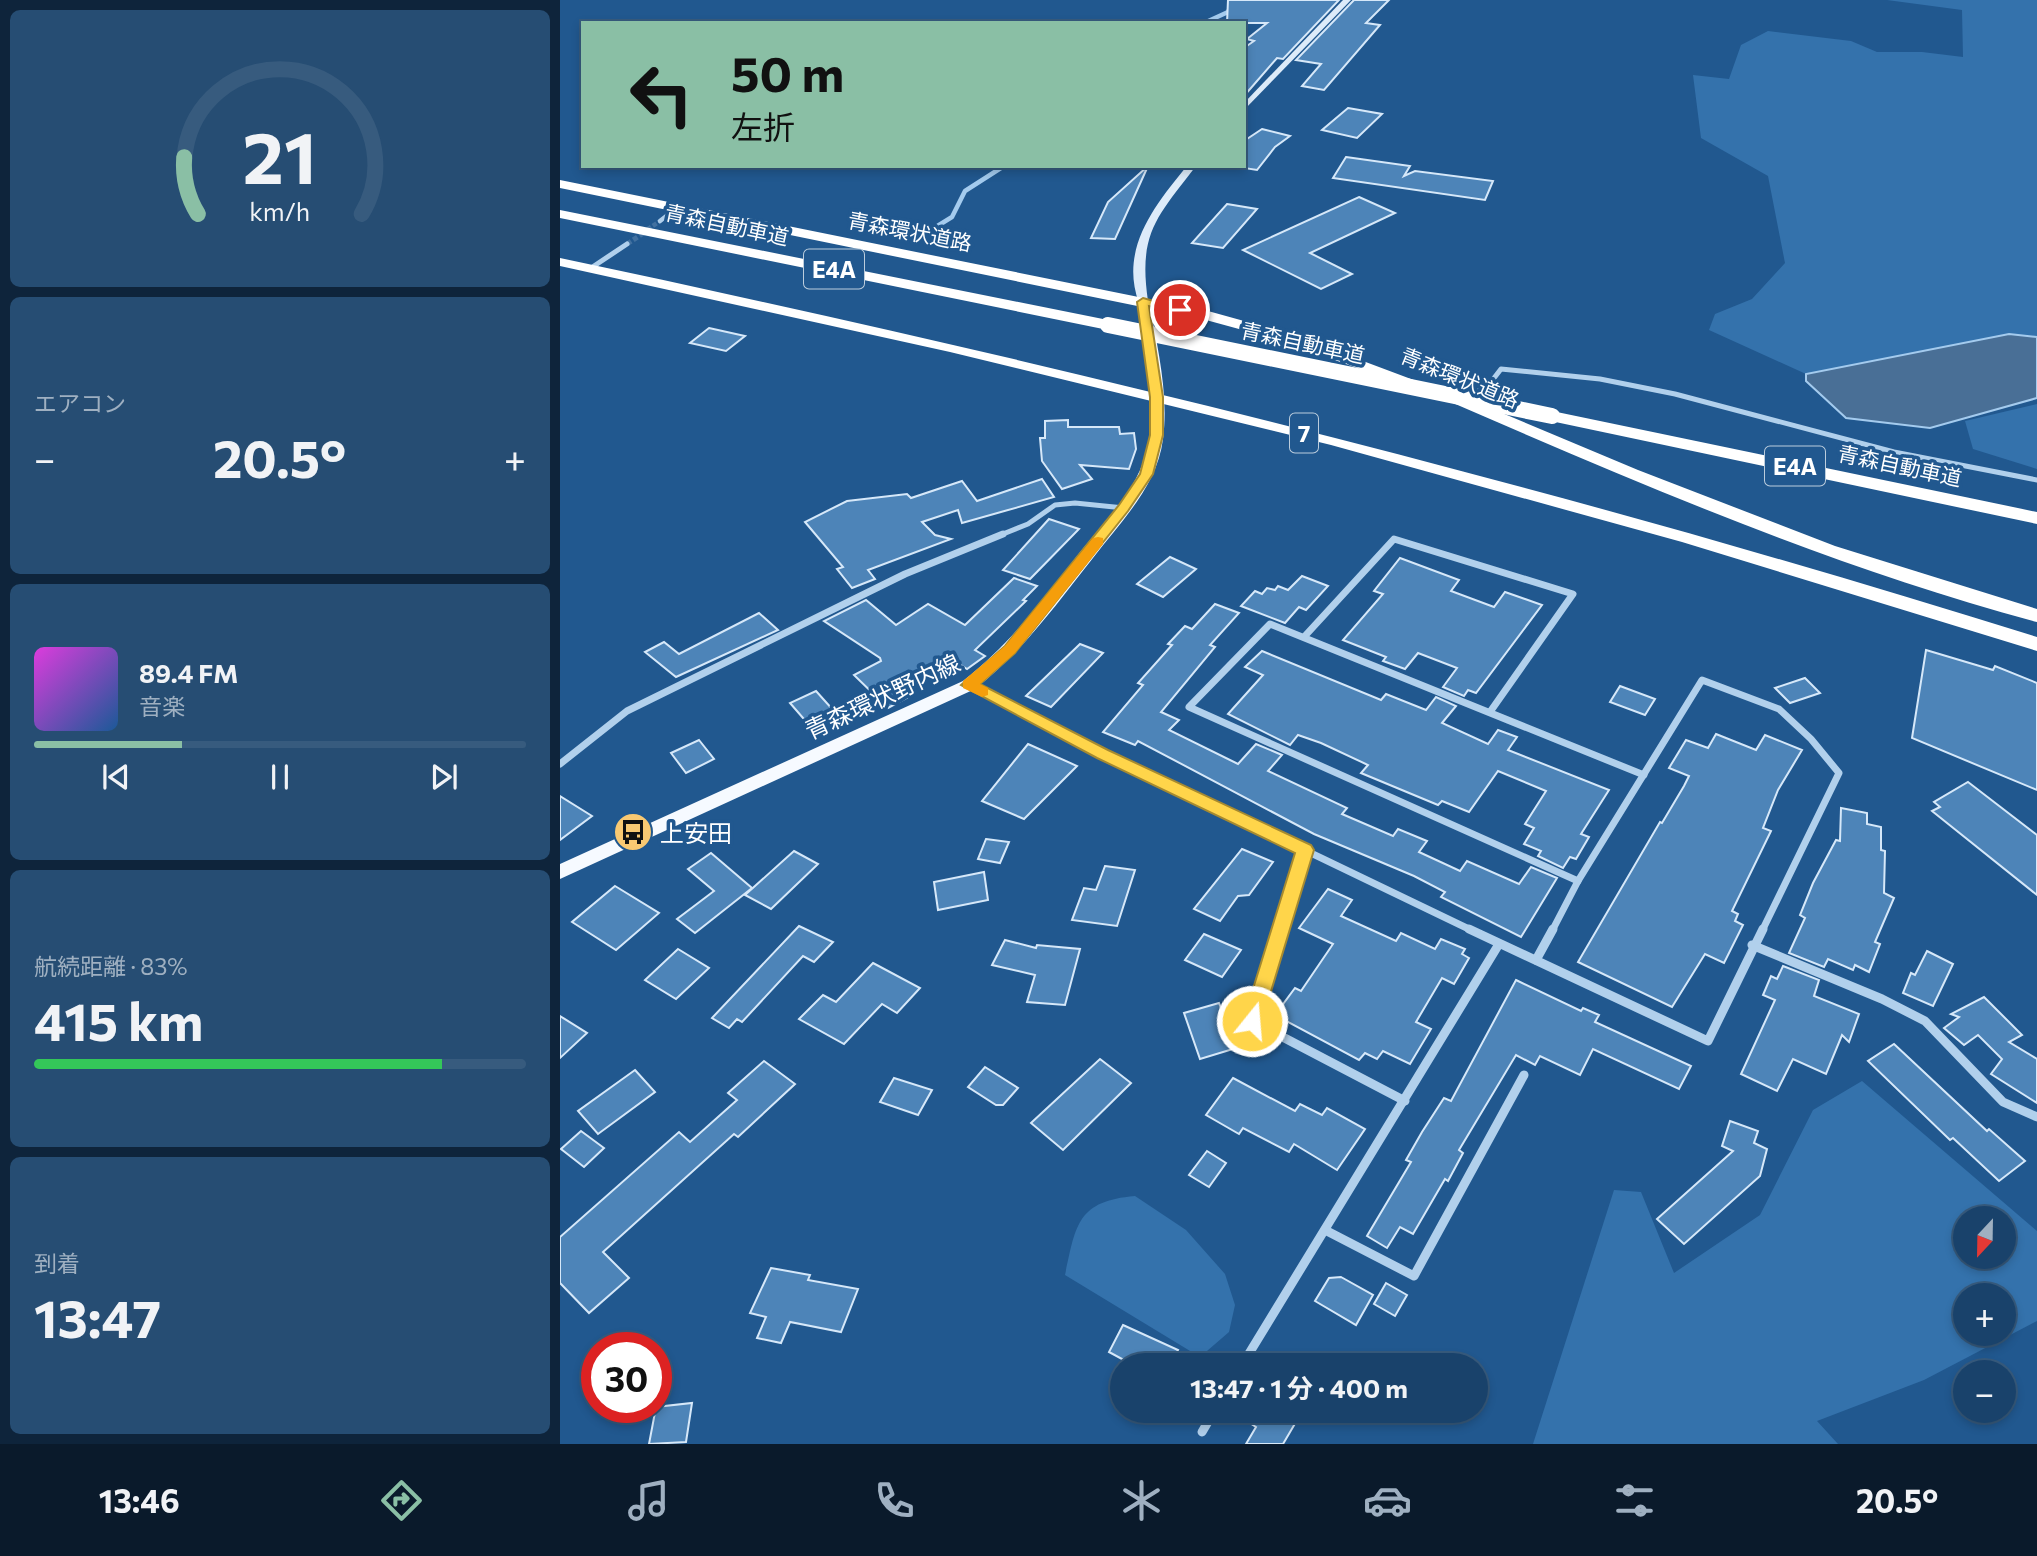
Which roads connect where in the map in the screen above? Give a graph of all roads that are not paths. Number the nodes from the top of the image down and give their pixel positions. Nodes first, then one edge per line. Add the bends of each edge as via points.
1 (1347, 0) edge
2 (1246, 106) edge
3 (1190, 168) edge
4 (560, 184) edge
5 (678, 207) junction
6 (560, 214) edge
7 (660, 221) tunnel mouth
8 (627, 244) tunnel mouth
9 (560, 262) edge
10 (591, 268) junction
11 (1143, 302) junction
12 (1156, 397) junction
13 (1464, 401) junction
14 (2037, 481) edge
15 (1124, 508) junction
16 (2037, 517) edge
17 (2037, 616) edge
18 (1304, 637) junction
19 (2037, 644) edge
20 (969, 685) junction
21 (1490, 712) junction
22 (560, 764) edge
23 (1644, 775) junction
24 (1305, 850) junction
25 (560, 872) edge
26 (1578, 881) junction
27 (1499, 944) junction
28 (1752, 945) junction
29 (1536, 960) junction
30 (1524, 1076) dead end
31 (1405, 1101) junction
32 (2037, 1117) edge
33 (1325, 1230) junction
34 (1249, 1353) edge
35 (1207, 1423) edge
36 (1202, 1432) dead end

1 - 2 street
3 - 11 street via 1142,240 1137,269
4 - 5 highway, 青森環状道路
5 - 7 street
5 - 11 highway, 青森環状道路
6 - 16 highway, 青森自動車道 / E4A, bridge
8 - 10 street
9 - 10 highway, 7
10 - 12 highway, 7
11 - 12 main road, 青森環状野内線
11 - 13 highway, 青森環状道路 via 1284,337
12 - 15 main road, 青森環状野内線 via 1153,459
12 - 19 highway, 7 via 1571,506
13 - 14 street via 1501,369 1600,379 1675,394 1894,452
13 - 17 highway, 青森環状道路 via 1791,536
15 - 20 main road, 青森環状野内線 via 1010,649
15 - 22 street via 1074,502 1055,506 1028,524 905,574 627,710
18 - 21 street
18 - 21 street via 1394,539 1573,594
18 - 26 street via 1270,624 1189,707
20 - 24 street
20 - 25 main road, 青森環状野内線
21 - 23 street
23 - 26 street
23 - 28 street via 1702,680 1779,709 1839,774
24 - 27 street
24 - 31 street via 1252,1021
26 - 29 street
27 - 29 street
27 - 31 street
28 - 29 street via 1708,1041
28 - 32 street via 1924,1021 2003,1102
30 - 33 street via 1414,1276
31 - 33 street
33 - 34 street
35 - 36 street

